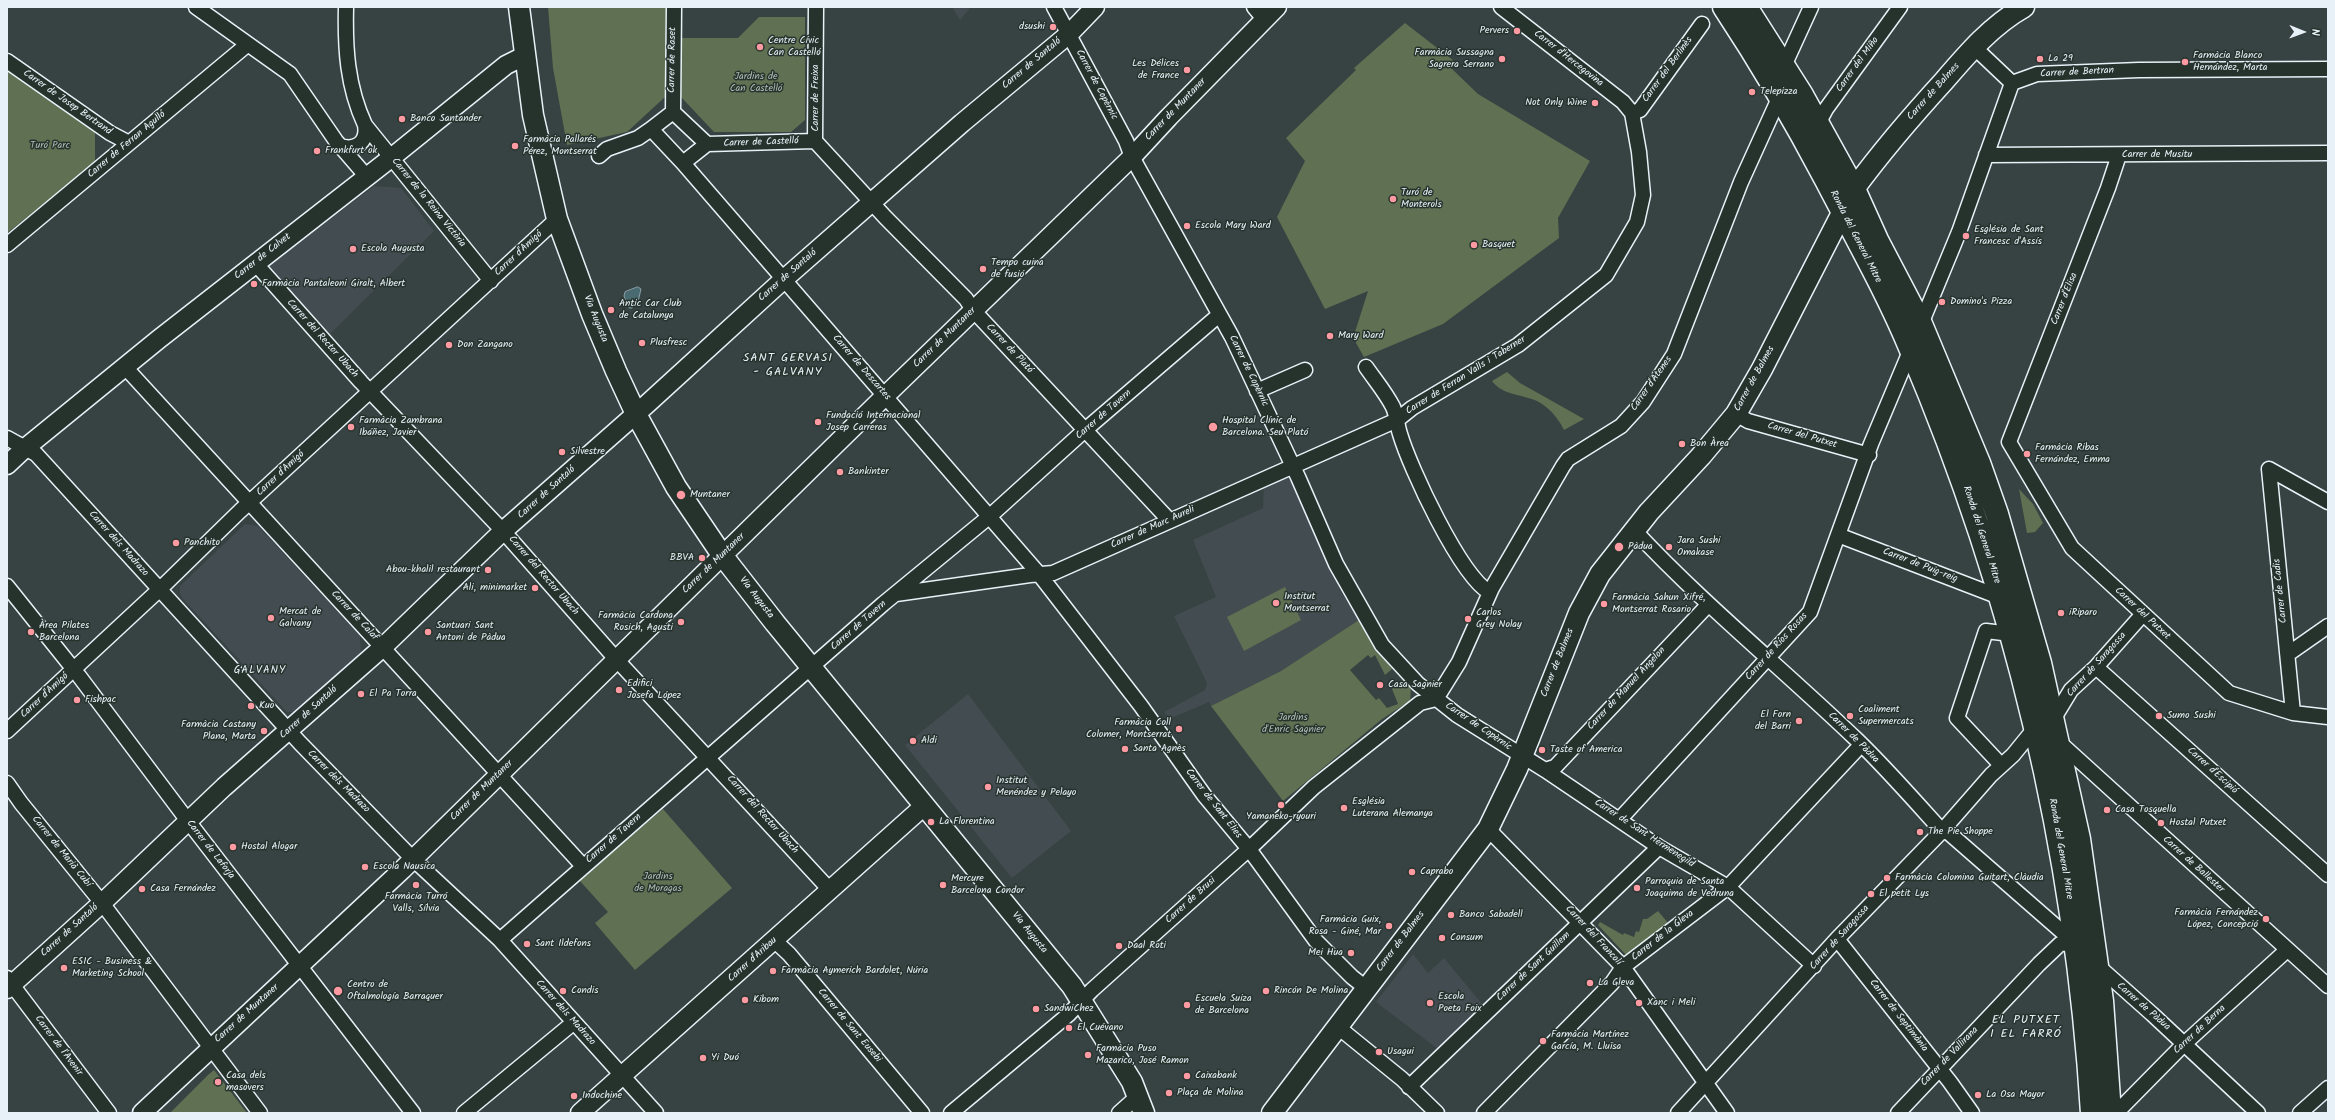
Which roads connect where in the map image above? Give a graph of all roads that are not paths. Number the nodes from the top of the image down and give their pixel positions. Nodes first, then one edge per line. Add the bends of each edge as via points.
1 (196, 7) edge
2 (346, 7) edge
3 (519, 7) edge
4 (674, 7) edge
5 (816, 7) edge
6 (1054, 7) edge
7 (1096, 7) edge
8 (1277, 7) edge
9 (1501, 7) edge
10 (1724, 7) edge
11 (1746, 7) edge
12 (1811, 7) edge
13 (1900, 7) edge
14 (2024, 7) edge
15 (1259, 13) edge
16 (1702, 24) dead end
17 (1069, 34) junction
18 (248, 44) junction
19 (1974, 47) junction
20 (524, 56) junction
21 (7, 61) edge
22 (1784, 66) junction
23 (2328, 69) edge
24 (2012, 83) junction
25 (1780, 96) junction
26 (673, 112) junction
27 (1632, 113) junction
28 (365, 124) junction
29 (1818, 124) junction
30 (651, 129) junction
31 (816, 141) junction
32 (129, 143) junction
33 (707, 144) junction
34 (340, 146) junction
35 (2328, 153) edge
36 (1986, 155) junction
37 (2119, 155) junction
38 (600, 156) dead end
39 (1132, 157) junction
40 (391, 158) junction
41 (683, 163) junction
42 (367, 177) junction
43 (1854, 189) junction
44 (872, 204) junction
45 (1843, 211) junction
46 (557, 220) junction
47 (7, 246) edge
48 (255, 263) junction
49 (783, 280) junction
50 (491, 282) junction
51 (973, 310) junction
52 (1219, 315) junction
53 (1921, 324) junction
54 (1911, 349) junction
55 (125, 367) junction
56 (1366, 367) dead end
57 (1305, 370) dead end
58 (370, 391) junction
59 (1257, 391) junction
60 (885, 396) junction
61 (636, 414) junction
62 (1736, 414) junction
63 (1397, 420) junction
64 (1085, 430) junction
65 (7, 438) edge
66 (2009, 442) joint
67 (24, 449) junction
68 (1869, 455) junction
69 (7, 465) edge
70 (1292, 466) junction
71 (250, 502) junction
72 (2328, 502) edge
73 (990, 516) junction
74 (1170, 521) junction
75 (1634, 530) junction
76 (503, 531) junction
77 (1838, 535) junction
78 (722, 555) junction
79 (1039, 574) junction
80 (160, 589) junction
81 (1489, 592) junction
82 (10, 594) edge
83 (896, 594) junction
84 (2002, 598) junction
85 (1708, 605) junction
86 (2143, 614) junction
87 (2328, 626) edge
88 (2012, 634) junction
89 (383, 647) junction
90 (2288, 654) junction
91 (1768, 657) junction
92 (616, 659) junction
93 (2096, 667) junction
94 (812, 668) junction
95 (74, 669) junction
96 (1436, 699) junction
97 (2293, 713) junction
98 (2328, 717) edge
99 (2044, 723) junction
100 (289, 730) junction
101 (7, 731) edge
102 (2059, 742) junction
103 (1861, 746) junction
104 (1522, 756) junction
105 (708, 757) junction
106 (2001, 765) junction
107 (1545, 770) junction
108 (500, 774) junction
109 (7, 783) edge
110 (924, 806) junction
111 (1620, 820) junction
112 (188, 821) junction
113 (1488, 829) junction
114 (1942, 831) junction
115 (1659, 847) junction
116 (1249, 849) junction
117 (413, 859) junction
118 (584, 866) junction
119 (2328, 875) edge
120 (1728, 887) junction
121 (830, 890) junction
122 (102, 903) junction
123 (1581, 922) junction
124 (1837, 939) junction
125 (500, 940) junction
126 (775, 941) junction
127 (2075, 943) junction
128 (2287, 950) junction
129 (300, 965) junction
130 (1814, 966) junction
131 (2098, 966) junction
132 (1623, 968) junction
133 (9, 983) edge
134 (2328, 986) edge
135 (1366, 988) junction
136 (1082, 1000) junction
137 (573, 1023) junction
138 (1338, 1027) junction
139 (2184, 1044) junction
140 (209, 1048) junction
141 (1938, 1069) junction
142 (622, 1077) junction
143 (1705, 1083) junction
144 (1409, 1087) junction
145 (2328, 1088) edge
146 (1141, 1104) edge
147 (109, 1113) edge
148 (142, 1113) edge
149 (260, 1113) edge
150 (413, 1113) edge
151 (464, 1113) edge
152 (580, 1113) edge
153 (656, 1113) edge
154 (922, 1113) edge
155 (951, 1113) edge
156 (1119, 1113) edge
157 (1272, 1113) edge
158 (1437, 1113) edge
159 (1484, 1113) edge
160 (1678, 1113) edge
161 (1727, 1113) edge
162 (1898, 1113) edge
163 (1972, 1113) edge
164 (2092, 1113) edge
165 (2110, 1113) edge
166 (2116, 1113) edge
167 (2258, 1113) edge
168 (2300, 1113) edge

1 - 18 street
2 - 28 street, Carrer de la Reina Victòria via 349,77 355,102
3 - 20 main road, Via Augusta
4 - 26 street, Carrer de Raset
5 - 31 street, Carrer de Freixa
6 - 17 street, Carrer de Copèrnic
7 - 17 street, Carrer de Santaló
8 - 15 street, Carrer de Muntaner
9 - 27 street, Carrer d'Hercegovina via 1623,102
10 - 25 main road, Ronda del General Mitre
11 - 22 main road, Ronda del General Mitre
12 - 22 street
13 - 29 street, Carrer del Miño via 1826,109
14 - 19 main road, Carrer de Balmes via 1996,26
15 - 39 street, Carrer de Muntaner
16 - 27 street, Carrer del Berlinès via 1640,110
17 - 39 street, Carrer de Copèrnic
17 - 44 street, Carrer de Santaló via 962,123
18 - 32 street, Carrer de Ferran Agulló
18 - 34 street via 282,67 297,81
19 - 24 street
19 - 43 main road, Carrer de Balmes via 1907,122
20 - 40 street, Carrer de Calvet via 506,65
20 - 46 main road, Via Augusta
21 - 32 street, Carrer de Josep Bertrand via 110,133
22 - 29 main road, Ronda del General Mitre
23 - 24 street, Carrer de Bertran via 2139,70 2037,74
24 - 36 street
25 - 45 main road, Ronda del General Mitre
25 - 81 street, Carrer d'Atenes via 1738,189 1674,354 1643,402 1621,426 1568,459
26 - 30 street
26 - 33 street
27 - 63 street, Carrer de Ferran Valls i Taberner via 1643,195 1637,222 1606,275 1518,345 1412,408
28 - 34 street via 365,137 360,144 351,148
28 - 40 street, Carrer de la Reina Victòria
29 - 43 main road, Ronda del General Mitre
30 - 38 street via 638,138 607,149
30 - 41 street, Carrer de Descartes
31 - 33 street, Carrer de Castelló
31 - 44 street, Carrer de Plató
32 - 47 street, Carrer de Ferran Agulló
33 - 41 street
34 - 42 street
35 - 37 street, Carrer de Musitu
36 - 37 street, Carrer de Musitu
36 - 53 street via 1959,232
37 - 66 street, Carrer d'Elisa
39 - 51 street, Carrer de Muntaner
39 - 52 street, Carrer de Copèrnic
40 - 42 street, Carrer de Calvet
40 - 50 street, Carrer de la Reina Victòria
41 - 49 street, Carrer de Descartes
42 - 48 street, Carrer de Calvet
43 - 45 main road
43 - 53 main road, Ronda del General Mitre via 1877,240
44 - 49 street, Carrer de Santaló
44 - 51 street, Carrer de Plató via 966,299
45 - 54 main road, Ronda del General Mitre
45 - 62 main road, Carrer de Balmes via 1762,369
46 - 50 street, Carrer d'Amigó
46 - 61 main road, Via Augusta via 592,314
48 - 55 street, Carrer de Calvet
48 - 58 street, Carrer del Rector Ubach
49 - 60 street, Carrer de Descartes
49 - 61 street, Carrer de Santaló
50 - 58 street, Carrer d'Amigó
51 - 60 street, Carrer de Muntaner
51 - 64 street, Carrer de Plató
52 - 59 street, Carrer de Copèrnic
52 - 64 street, Carrer de Tavern
53 - 54 main road
53 - 99 main road, Ronda del General Mitre via 1979,463 1997,514 2029,620
54 - 68 street, Carrer de Ríos Rosas
54 - 84 main road, Ronda del General Mitre via 1960,471
55 - 67 street, Carrer de Calvet
55 - 71 street, Carrer de Calaf
56 - 63 street via 1393,407
57 - 59 street
58 - 71 street, Carrer d'Amigó
58 - 76 street, Carrer del Rector Ubach
59 - 70 street, Carrer de Copèrnic
60 - 73 street, Carrer de Descartes
60 - 78 street, Carrer de Muntaner
61 - 76 street, Carrer de Santaló
61 - 78 main road, Via Augusta via 676,488
62 - 68 street, Carrer del Putxet via 1753,422
62 - 75 main road, Carrer de Balmes
63 - 70 street, Carrer de Marc Aureli
63 - 81 street via 1399,433 1439,523 1468,569
64 - 73 street, Carrer de Tavern
64 - 74 street, Carrer de Plató
65 - 67 street, Carrer dels Madrazo
66 - 86 street, Carrer del Putxet via 2072,548
67 - 69 street, Carrer de Calvet
67 - 80 street, Carrer dels Madrazo via 36,454
68 - 77 street, Carrer de Ríos Rosas
70 - 74 street, Carrer de Marc Aureli
70 - 96 street, Carrer de Copèrnic via 1336,564 1382,645 1418,684
71 - 80 street, Carrer d'Amigó
71 - 89 street, Carrer de Calaf
72 - 90 street, Carrer de Cadis via 2269,469
73 - 79 street, Carrer de Descartes
73 - 83 street, Carrer de Tavern
74 - 79 street, Carrer de Marc Aureli via 1053,573
75 - 85 street, Carrer de Pàdua
75 - 104 main road, Carrer de Balmes via 1600,574 1579,612
76 - 89 street, Carrer de Santaló
76 - 92 street, Carrer del Rector Ubach
77 - 84 street, Carrer de Puig-reig
77 - 91 street, Carrer de Ríos Rosas via 1810,612
78 - 92 street, Carrer de Muntaner
78 - 94 main road, Via Augusta
79 - 83 street, Carrer de Marc Aureli
79 - 116 street, Carrer de Sant Elies via 1141,706 1204,795
80 - 95 street, Carrer d'Amigó
80 - 100 street, Carrer dels Madrazo
81 - 96 street, Carrer d'Atenes via 1459,662
82 - 95 street, Carrer de Laforja
83 - 94 street, Carrer de Tavern
84 - 88 main road, Ronda del General Mitre
85 - 91 street, Carrer de Pàdua
85 - 107 street, Carrer de Manuel Angelon via 1555,767
86 - 93 street, Carrer de Saragossa
86 - 97 street, Carrer del Putxet via 2229,693
87 - 90 street
88 - 99 main road, Ronda del General Mitre
88 - 106 street via 1986,631 1957,718
89 - 100 street, Carrer de Santaló
89 - 108 street, Carrer de Calaf
90 - 97 street, Carrer de Cadis
91 - 103 street, Carrer de Pàdua
91 - 111 street, Carrer de Ríos Rosas
92 - 105 street, Carrer del Rector Ubach
92 - 108 street, Carrer de Muntaner
93 - 99 street, Carrer de Saragossa via 2071,690
93 - 119 street, Carrer d'Escipió
94 - 105 street, Carrer de Tavern
94 - 110 main road, Via Augusta
95 - 101 street, Carrer d'Amigó
95 - 112 street, Carrer de Laforja
96 - 104 street, Carrer de Copèrnic
96 - 116 street, Carrer de Brusi via 1420,703 1333,770
97 - 98 street, Carrer del Putxet
99 - 102 main road, Ronda del General Mitre
99 - 106 street, Carrer de Saragossa
99 - 127 main road, Ronda del General Mitre via 2056,825
100 - 112 street, Carrer de Santaló
100 - 117 street, Carrer dels Madrazo
102 - 128 street, Carrer de Ballester
102 - 131 main road, Ronda del General Mitre via 2079,839
103 - 114 street, Carrer de Pàdua
103 - 120 street, Carrer de la Gleva
104 - 107 street, Carrer de Sant Hermenegild
104 - 113 main road, Carrer de Balmes
105 - 118 street, Carrer de Tavern
105 - 121 street, Carrer del Rector Ubach
106 - 114 street, Carrer de Saragossa
107 - 111 street, Carrer de Sant Hermenegild
108 - 117 street, Carrer de Muntaner
108 - 118 street, Carrer de Calaf
109 - 122 street, Carrer de Marià Cubí
110 - 121 street, Carrer d'Aribau
110 - 136 main road, Via Augusta
111 - 115 street, Carrer de Sant Hermenegild
112 - 122 street, Carrer de Santaló
112 - 129 street, Carrer de Laforja
113 - 123 street, Carrer del Francolí
113 - 135 main road, Carrer de Balmes
114 - 124 street, Carrer de Saragossa
114 - 127 street, Carrer de Pàdua via 1949,832
115 - 120 street, Carrer de Sant Hermenegild
115 - 123 street, Carrer de Sant Guillem
116 - 135 street, Carrer de Sant Elies via 1316,941
116 - 136 street, Carrer de Brusi
117 - 125 street, Carrer dels Madrazo
117 - 129 street, Carrer de Muntaner
118 - 125 street, Carrer de Tavern
120 - 130 street, Carrer de Sant Hermenegild
120 - 132 street, Carrer de la Gleva
121 - 126 street, Carrer d'Aribau
122 - 133 street, Carrer de Santaló
122 - 140 street, Carrer de Marià Cubí
123 - 132 street, Carrer del Francolí
123 - 144 street, Carrer de Sant Guillem
124 - 130 street, Carrer de Saragossa
124 - 141 street, Carrer de Septimània
125 - 137 street, Carrer dels Madrazo
126 - 142 street, Carrer d'Aribau
126 - 154 street, Carrer de Sant Eusebi via 789,954
127 - 131 main road
127 - 141 street, Carrer de Vallirana via 2060,944
127 - 164 main road, Ronda del General Mitre
128 - 134 street, Carrer de Ballester
128 - 139 street, Carrer de Berna
129 - 140 street, Carrer de Muntaner
129 - 150 street, Carrer de Laforja
130 - 143 street, Carrer de Saragossa
131 - 139 street, Carrer de Pàdua
131 - 165 main road, Ronda del General Mitre
132 - 143 street, Carrer del Francolí
132 - 159 street, Carrer de la Gleva via 1612,983
133 - 147 street, Carrer de l'Avenir
135 - 138 main road, Carrer de Balmes
136 - 146 main road, Via Augusta via 1132,1082
136 - 155 street, Carrer de Brusi via 1068,1015
137 - 142 street, Carrer dels Madrazo
137 - 151 street
138 - 144 street
138 - 157 main road, Carrer de Balmes
139 - 166 street, Carrer de Berna
139 - 167 street, Carrer de Pàdua
140 - 148 street, Carrer de Muntaner
140 - 149 street, Carrer de Marià Cubí
141 - 162 street, Carrer de Vallirana
141 - 163 street, Carrer de Septimània
142 - 152 street, Carrer d'Aribau
142 - 153 street, Carrer dels Madrazo
143 - 160 street, Carrer de Saragossa
143 - 161 street, Carrer del Francolí
144 - 158 street
145 - 168 street
146 - 156 street

